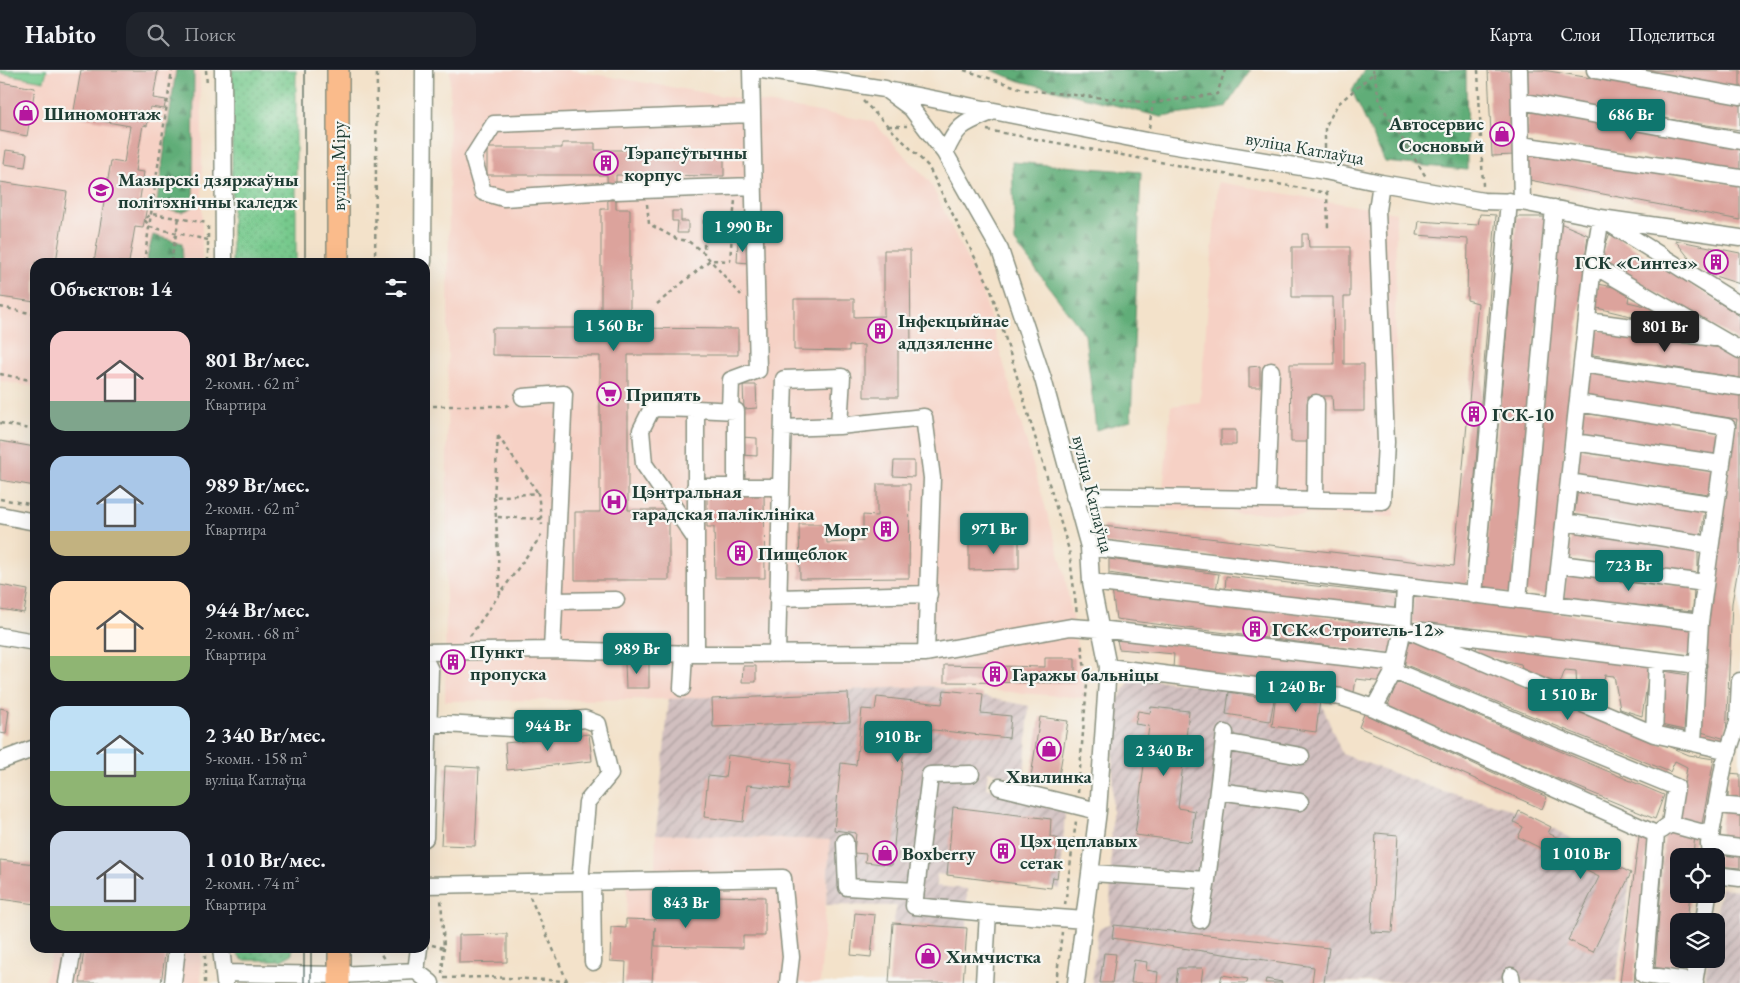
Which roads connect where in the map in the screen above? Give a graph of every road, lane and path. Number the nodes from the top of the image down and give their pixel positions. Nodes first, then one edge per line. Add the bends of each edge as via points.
1 (172, 70) edge
2 (224, 70) edge
3 (338, 70) edge
4 (377, 70) edge
5 (424, 70) edge
6 (751, 70) edge
7 (763, 70) edge
8 (964, 70) edge
9 (1225, 70) edge
10 (1478, 70) edge
11 (1519, 70) edge
12 (1594, 70) edge
13 (1373, 71) edge
14 (846, 83) junction
15 (885, 89) junction
16 (1740, 96) edge
17 (1520, 101) junction
18 (1153, 103) junction
19 (994, 111) junction
20 (751, 114) junction
21 (925, 125) junction
22 (962, 125) junction
23 (888, 126) junction
24 (1146, 141) junction
25 (1740, 141) edge
26 (1521, 145) junction
27 (945, 153) junction
28 (1325, 171) junction
29 (1740, 178) edge
30 (1381, 183) junction
31 (753, 186) junction
32 (735, 187) junction
33 (646, 191) junction
34 (1437, 192) junction
35 (1483, 201) junction
36 (1516, 202) junction
37 (1554, 208) junction
38 (152, 214) junction
39 (179, 218) junction
40 (1601, 218) junction
41 (733, 221) junction
42 (208, 223) dead end
43 (150, 227) junction
44 (1328, 228) dead end
45 (176, 233) junction
46 (1740, 238) edge
47 (208, 240) dead end
48 (704, 253) junction
49 (145, 258) edge
50 (172, 258) edge
51 (224, 258) edge
52 (338, 258) edge
53 (375, 258) edge
54 (423, 258) edge
55 (710, 260) junction
56 (1593, 265) junction
57 (657, 304) dead end
58 (1740, 305) edge
59 (0, 308) edge
60 (30, 313) edge
61 (757, 314) junction
62 (1587, 320) junction
63 (1722, 339) junction
64 (1740, 350) edge
65 (1582, 364) junction
66 (1271, 371) dead end
67 (0, 374) edge
68 (30, 380) edge
69 (1740, 386) edge
70 (523, 397) joint
71 (1316, 403) dead end
72 (1578, 403) junction
73 (430, 406) edge
74 (696, 409) junction
75 (730, 411) junction
76 (0, 423) edge
77 (839, 426) junction
78 (783, 428) junction
79 (30, 429) edge
80 (1574, 442) junction
81 (1721, 464) junction
82 (1569, 482) junction
83 (694, 486) junction
84 (736, 486) junction
85 (781, 487) junction
86 (538, 493) junction
87 (1074, 496) junction
88 (0, 498) edge
89 (494, 498) junction
90 (1266, 499) junction
91 (1315, 500) junction
92 (30, 504) edge
93 (1716, 505) junction
94 (0, 515) edge
95 (496, 517) junction
96 (542, 519) junction
97 (30, 521) edge
98 (1565, 522) junction
99 (695, 538) junction
100 (1710, 545) junction
101 (1089, 547) junction
102 (1560, 564) junction
103 (1091, 582) junction
104 (1705, 583) junction
105 (1405, 586) junction
106 (929, 594) junction
107 (500, 595) junction
108 (1474, 595) junction
109 (778, 598) junction
110 (616, 600) dead end
111 (1518, 600) junction
112 (555, 601) junction
113 (1555, 605) junction
114 (1700, 622) junction
115 (1403, 623) junction
116 (1079, 628) junction
117 (1099, 628) junction
118 (0, 636) edge
119 (30, 641) edge
120 (552, 650) junction
121 (430, 652) edge
122 (458, 652) junction
123 (926, 653) junction
124 (690, 654) junction
125 (777, 654) junction
126 (1657, 660) junction
127 (1698, 665) junction
128 (1108, 667) junction
129 (1395, 667) junction
130 (1740, 682) edge
131 (682, 688) dead end
132 (1374, 708) junction
133 (1739, 722) edge
134 (430, 723) edge
135 (1654, 734) junction
136 (1693, 742) junction
137 (30, 750) edge
138 (1301, 756) dead end
139 (1731, 760) edge
140 (0, 761) edge
141 (971, 774) dead end
142 (1000, 787) dead end
143 (1218, 791) junction
144 (1300, 802) dead end
145 (1717, 805) junction
146 (1078, 806) junction
147 (1740, 807) edge
148 (1098, 811) junction
149 (1670, 824) junction
150 (1656, 834) junction
151 (845, 842) dead end
152 (1710, 845) edge
153 (1740, 848) edge
154 (1091, 873) junction
155 (1725, 876) edge
156 (1740, 878) edge
157 (1207, 880) junction
158 (524, 881) junction
159 (586, 882) junction
160 (433, 884) edge
161 (916, 891) junction
162 (988, 913) junction
163 (1064, 918) junction
164 (1085, 920) junction
165 (1200, 920) dead end
166 (430, 945) edge
167 (444, 948) junction
168 (72, 953) edge
169 (176, 953) edge
170 (205, 953) edge
171 (222, 953) edge
172 (339, 953) edge
173 (418, 953) edge
174 (593, 962) dead end
175 (1696, 968) edge
176 (416, 971) junction
177 (498, 977) junction
178 (225, 978) edge
179 (391, 978) edge
180 (339, 979) edge
181 (436, 980) edge
182 (542, 981) edge
183 (568, 982) edge
184 (1694, 982) edge
185 (67, 983) edge
186 (173, 983) edge
187 (205, 983) edge
188 (441, 983) edge
189 (498, 983) edge
190 (788, 983) edge
191 (984, 983) edge
192 (1056, 983) edge
193 (1076, 983) edge

1 - 38 path
2 - 51 street
3 - 52 main road, вуліца Міру
4 - 53 path
5 - 54 street
6 - 20 street
7 - 14 street, вуліца Катлаўца
8 - 18 path via 1026,90
9 - 18 path via 1217,94
10 - 35 path
11 - 17 street
12 - 16 street
13 - 28 path via 1338,104 1325,127
13 - 34 path via 1380,103
14 - 15 street, вуліца Катлаўца
14 - 23 path
15 - 19 street, вуліца Катлаўца
15 - 21 street, вуліца Катлаўца via 911,108
17 - 25 street
17 - 26 street
18 - 24 path
19 - 22 street
19 - 24 street, вуліца Катлаўца
20 - 31 street
20 - 33 street via 494,124 473,157 483,192 504,198
21 - 23 path
21 - 27 street, вуліца Катлаўца
22 - 27 street via 954,133
22 - 44 path via 1327,193
23 - 116 path via 928,166 990,288 1069,550
24 - 28 street, вуліца Катлаўца
26 - 29 street
26 - 36 street
27 - 87 street, вуліца Катлаўца via 1000,250 1043,379
28 - 30 street, вуліца Катлаўца
30 - 34 street, вуліца Катлаўца
30 - 91 street via 1377,210 1386,442 1383,501
31 - 32 street
31 - 61 street
32 - 33 street
32 - 41 path
33 - 48 path via 649,224 677,239 688,241
34 - 35 street, вуліца Катлаўца
35 - 36 street, вуліца Катлаўца
36 - 37 street, вуліца Катлаўца
36 - 108 street
37 - 40 street, вуліца Катлаўца
37 - 111 street
38 - 39 path
38 - 43 path
38 - 43 path via 144,219
39 - 42 path
39 - 45 path
40 - 46 street, вуліца Катлаўца
40 - 56 street
40 - 58 street
41 - 48 path via 704,218
41 - 55 path via 730,261
43 - 45 path
43 - 49 path
45 - 47 path
45 - 50 path
48 - 55 path
55 - 57 path
55 - 61 path
56 - 62 street
56 - 63 street
59 - 60 path
61 - 75 street via 758,370 731,380
62 - 63 street
62 - 65 street
63 - 64 street
65 - 69 street
65 - 72 street
66 - 90 street
67 - 68 path
70 - 73 path via 506,406
70 - 112 street via 564,394
71 - 91 street
72 - 80 street
72 - 81 street via 1727,427
74 - 75 street
74 - 83 street
74 - 99 street via 652,408 641,430 644,464
75 - 84 street via 736,411
76 - 79 path
77 - 78 street
77 - 78 street via 842,377 784,379
77 - 106 street via 924,417 932,478
78 - 85 street
80 - 81 street
80 - 82 street
81 - 93 street
82 - 93 street
82 - 98 street
83 - 84 street
83 - 99 street
84 - 85 street
85 - 109 street
86 - 89 path
86 - 89 path via 498,436
86 - 96 path
87 - 90 street
87 - 101 street, вуліца Катлаўца
88 - 92 path
89 - 95 path
90 - 91 street
93 - 100 street
94 - 97 street
95 - 96 path
95 - 107 path
96 - 107 path via 543,532
98 - 100 street
98 - 102 street
99 - 124 street
100 - 104 street
101 - 103 street, вуліца Катлаўца
101 - 105 street
102 - 104 street
102 - 113 street
103 - 115 street
103 - 117 street, вуліца Катлаўца
104 - 114 street
105 - 108 street
105 - 115 street
106 - 109 street
106 - 123 street
107 - 122 path
108 - 111 street
109 - 125 street
110 - 112 street
111 - 113 street
112 - 120 street
113 - 114 street
114 - 127 street
115 - 126 street
115 - 129 street
115 - 135 street
116 - 117 street
116 - 123 street
116 - 146 path via 1087,684
117 - 128 street, вуліца Катлаўца
117 - 129 street
118 - 119 street
120 - 122 street
120 - 124 street
121 - 122 street
123 - 125 street
124 - 125 street
124 - 131 street
126 - 127 street
126 - 135 street
127 - 136 street
128 - 132 street via 1341,697
128 - 148 street, вуліца Катлаўца
129 - 132 street
129 - 149 street via 1676,787
130 - 133 street
132 - 150 street
133 - 139 street
134 - 159 street via 512,728 585,720 598,724 610,774 587,802
135 - 136 street
136 - 139 street
137 - 140 street
138 - 143 street via 1225,737
139 - 145 street
141 - 161 street via 930,775
142 - 146 street
143 - 144 street
143 - 157 street
145 - 147 street
145 - 152 street
146 - 148 street
146 - 163 path
148 - 154 street, вуліца Катлаўца
149 - 150 street
149 - 152 street
150 - 184 street via 1644,975
151 - 161 street via 848,887
152 - 153 street
154 - 157 street
154 - 164 street, вуліца Катлаўца
155 - 156 street
157 - 165 street
158 - 159 street
158 - 160 street
158 - 183 path
159 - 174 street
159 - 190 street via 783,878 791,957
160 - 167 path
161 - 162 street via 914,906
162 - 163 street
162 - 191 street
163 - 164 street
163 - 192 path
164 - 193 street, вуліца Катлаўца
166 - 167 path
167 - 181 path
168 - 185 street
169 - 186 street
170 - 187 path
171 - 178 street
172 - 180 main road
173 - 176 street
175 - 184 street
176 - 179 street
176 - 181 street
177 - 181 path
177 - 182 path
177 - 189 path
178 - 180 street
179 - 180 street
181 - 188 path
182 - 183 path

